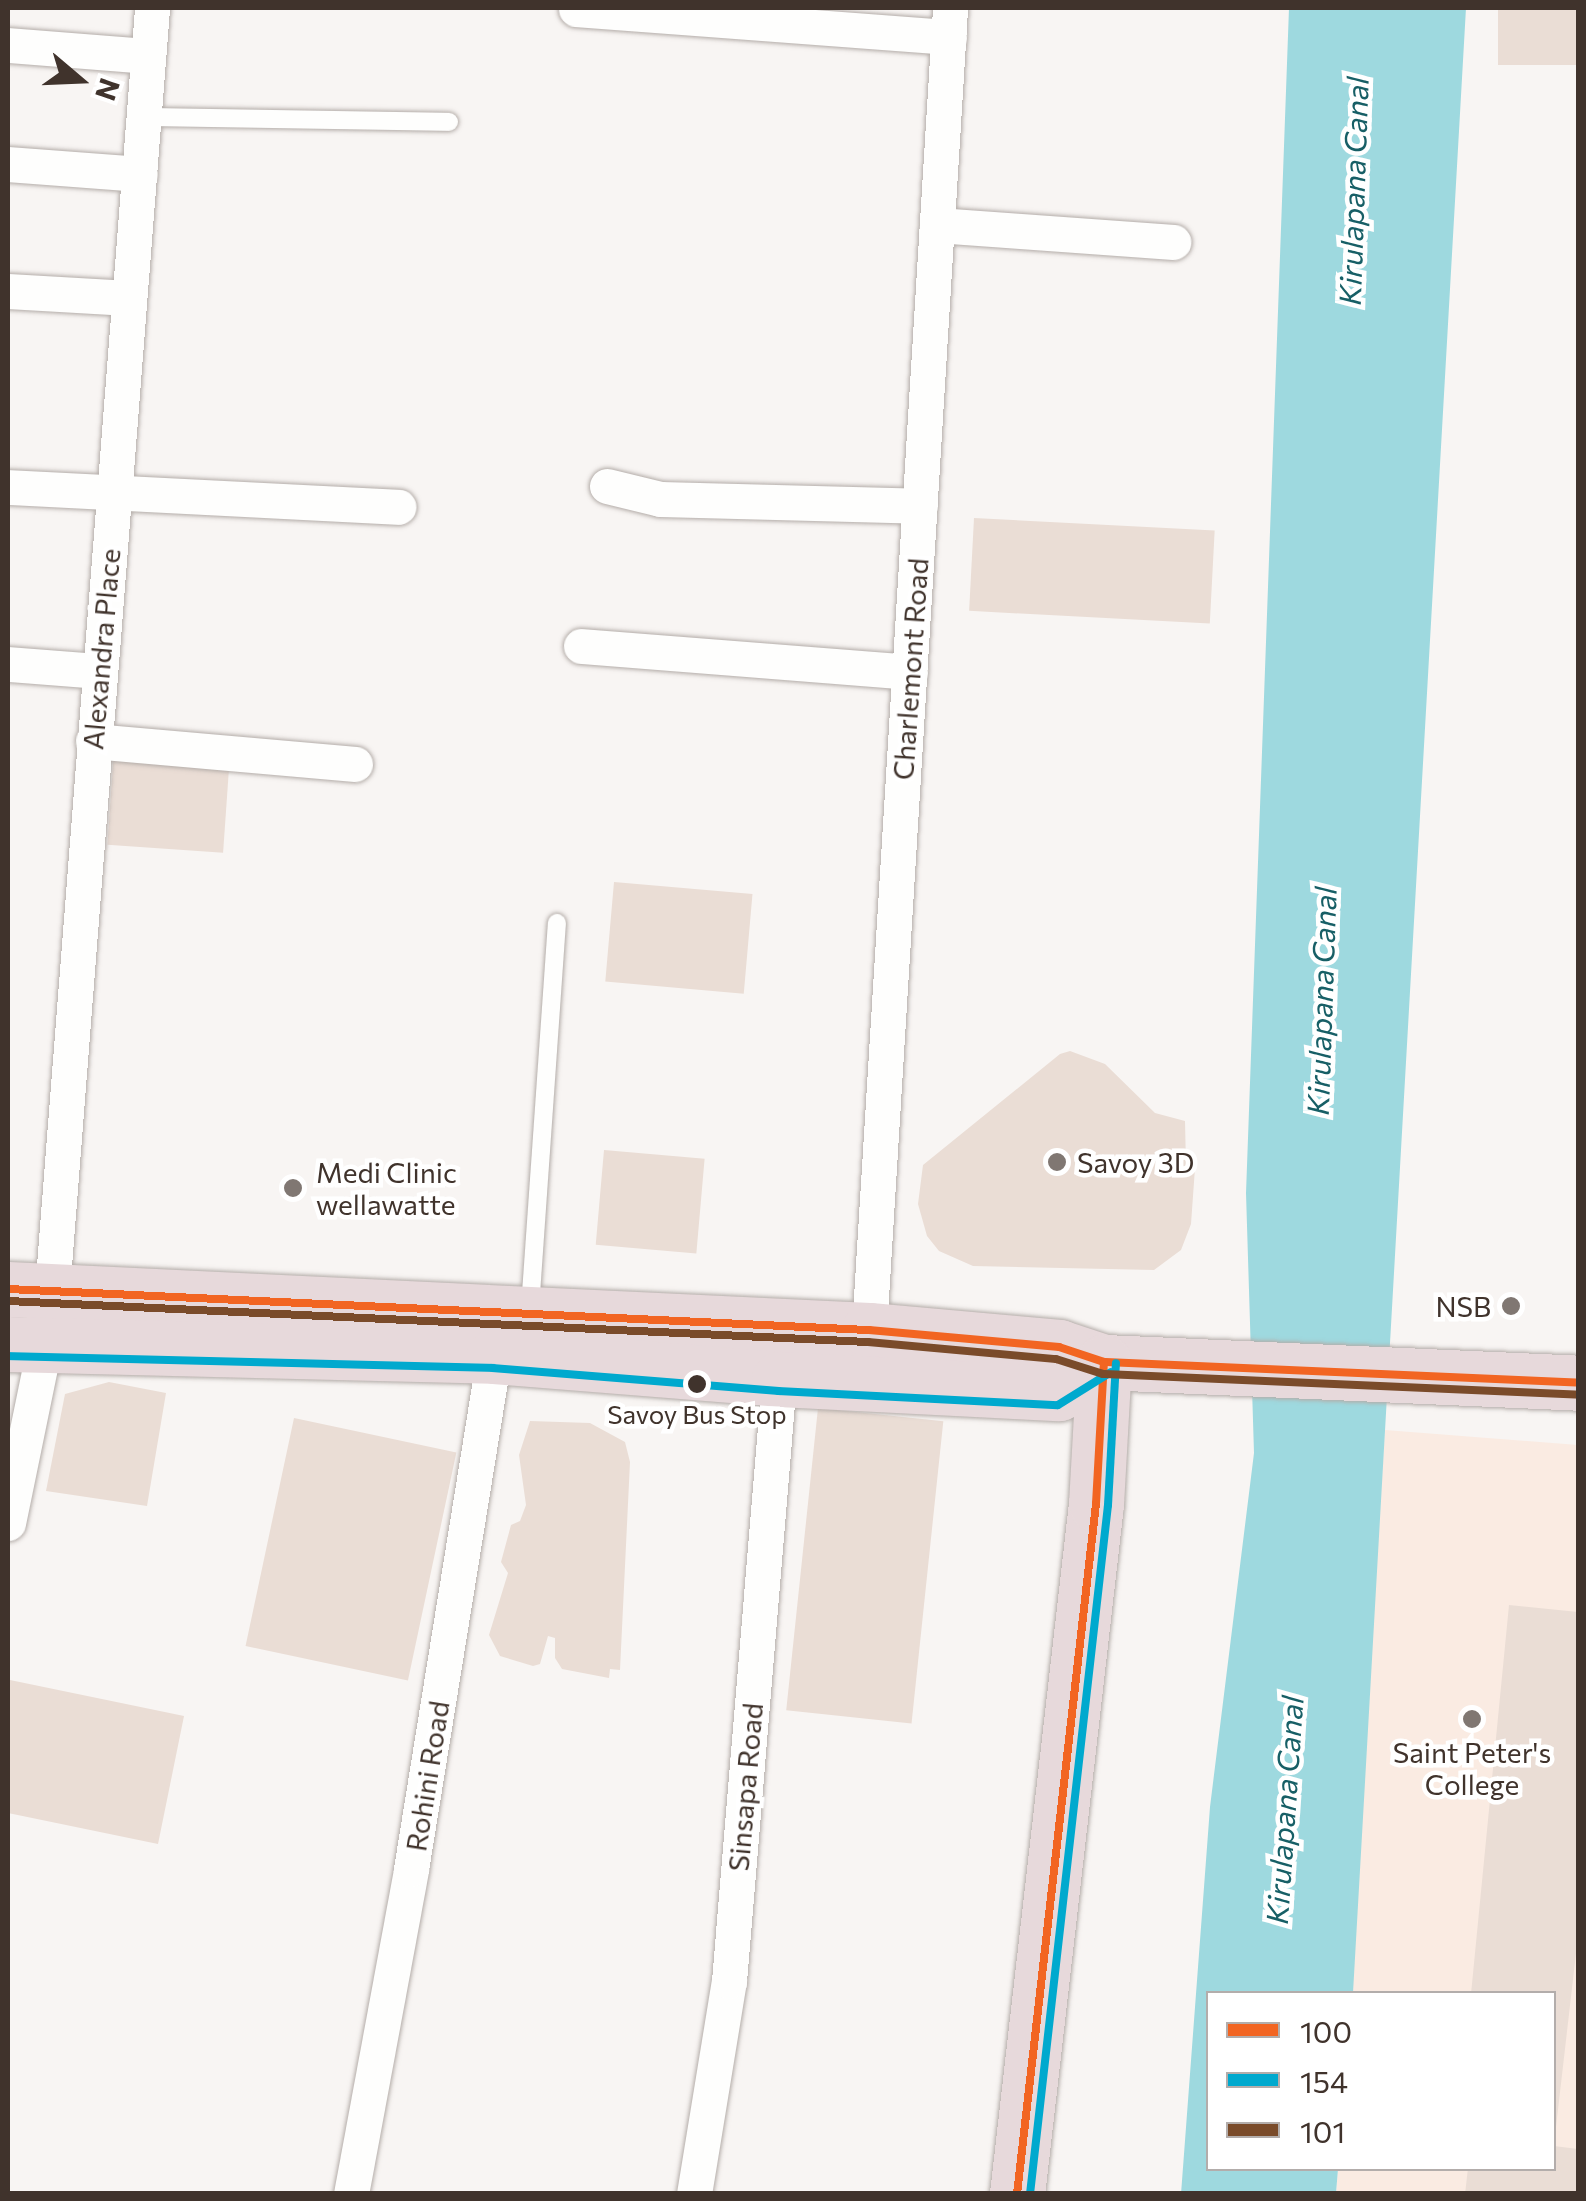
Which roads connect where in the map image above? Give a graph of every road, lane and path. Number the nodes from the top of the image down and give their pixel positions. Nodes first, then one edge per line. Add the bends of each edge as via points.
1 (152, 8) edge
2 (576, 9) edge
3 (949, 22) edge
4 (8, 46) edge
5 (148, 56) junction
6 (144, 116) junction
7 (449, 122) dead end
8 (8, 164) edge
9 (140, 174) junction
10 (938, 225) junction
11 (1173, 242) dead end
12 (8, 291) edge
13 (129, 298) junction
14 (607, 486) dead end
15 (8, 488) edge
16 (114, 494) junction
17 (920, 506) junction
18 (398, 507) dead end
19 (581, 646) dead end
20 (8, 664) edge
21 (99, 671) junction
22 (910, 672) junction
23 (94, 741) junction
24 (355, 764) dead end
25 (557, 923) dead end
26 (530, 1314) junction
27 (28, 1317) edge
28 (328, 1328) junction
29 (868, 1330) junction
30 (494, 1356) junction
31 (1104, 1362) junction
32 (779, 1379) junction
33 (1578, 1383) edge
34 (8, 1524) edge
35 (351, 2194) edge
36 (694, 2194) edge
37 (1017, 2194) edge

1 - 5 street, Alexandra Place
2 - 3 street
3 - 10 street, Charlemont Road
4 - 5 street
5 - 6 street, Alexandra Place
6 - 7 lane
6 - 9 street, Alexandra Place
8 - 9 street
9 - 13 street, Alexandra Place
10 - 11 street
10 - 17 street, Charlemont Road
12 - 13 street
13 - 16 street, Alexandra Place
14 - 17 street via 660,499
15 - 16 street
16 - 18 street
16 - 21 street, Alexandra Place
17 - 22 street, Charlemont Road
19 - 22 street
20 - 21 street
21 - 23 street, Alexandra Place
22 - 29 street, Charlemont Road
23 - 24 street
23 - 27 street, Alexandra Place
25 - 26 lane
26 - 28 highway
26 - 29 highway
27 - 28 highway
27 - 34 street, Alexandra Place
28 - 30 highway
29 - 31 highway via 1059,1346
30 - 32 highway
30 - 35 street, Rohini Road via 412,1869
31 - 32 highway via 1059,1393
31 - 33 highway
31 - 37 highway via 1094,1523
32 - 36 street, Sinsapa Road via 728,1980

